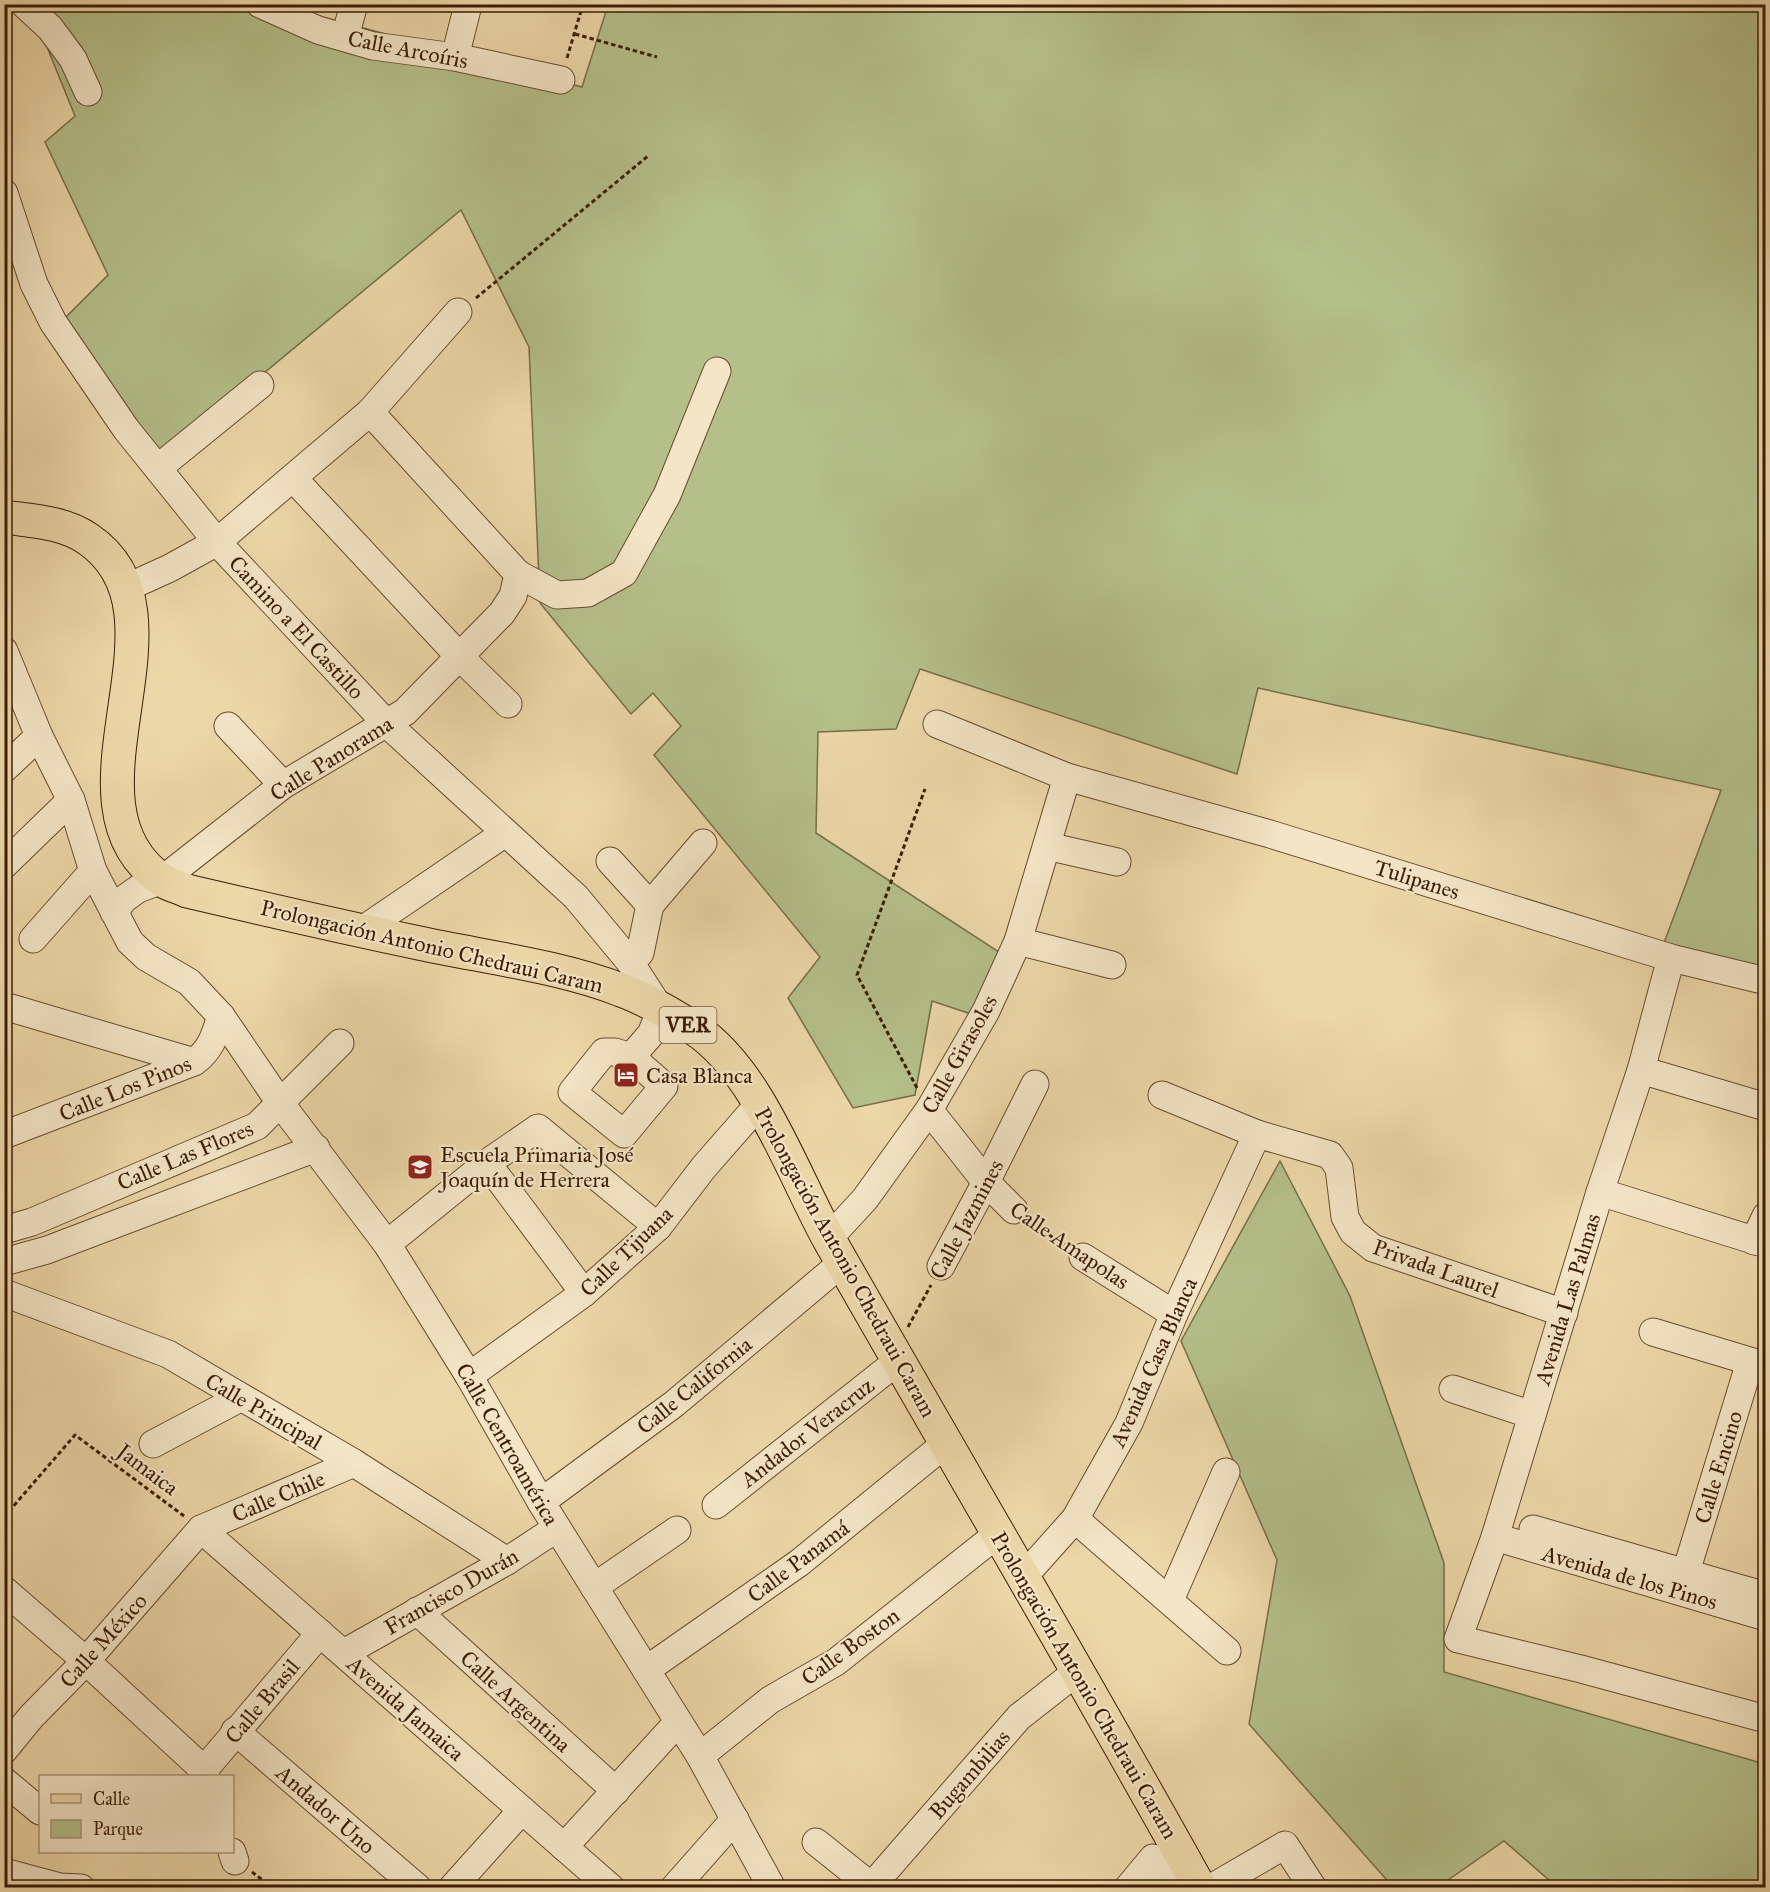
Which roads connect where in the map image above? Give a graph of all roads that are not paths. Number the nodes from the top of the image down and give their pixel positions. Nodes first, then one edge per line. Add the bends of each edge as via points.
1 (24, 4) edge
2 (260, 4) edge
3 (354, 4) edge
4 (468, 5) edge
5 (345, 37) junction
6 (455, 57) junction
7 (561, 80) road end
8 (88, 92) dead end
9 (4, 193) edge
10 (458, 312) road end
11 (717, 370) dead end
12 (260, 385) dead end
13 (370, 412) junction
14 (158, 468) junction
15 (293, 478) junction
16 (4, 517) edge
17 (217, 542) junction
18 (518, 574) junction
19 (126, 588) junction
20 (460, 657) junction
21 (7, 667) edge
22 (508, 704) dead end
23 (386, 723) junction
24 (937, 724) dead end
25 (228, 726) dead end
26 (39, 736) junction
27 (4, 769) edge
28 (1067, 777) junction
29 (283, 785) junction
30 (71, 800) junction
31 (505, 832) junction
32 (703, 843) dead end
33 (1047, 846) junction
34 (610, 861) dead end
35 (1117, 862) dead end
36 (4, 865) edge
37 (93, 871) junction
38 (162, 880) junction
39 (650, 906) junction
40 (114, 912) junction
41 (361, 931) junction
42 (33, 939) dead end
43 (1018, 941) junction
44 (635, 958) junction
45 (1671, 958) junction
46 (1112, 965) dead end
47 (1766, 981) edge
48 (4, 1006) edge
49 (661, 1010) junction
50 (221, 1016) junction
51 (698, 1031) junction
52 (340, 1043) dead end
53 (631, 1057) dead end
54 (194, 1062) junction
55 (1641, 1070) junction
56 (1035, 1084) dead end
57 (1162, 1095) dead end
58 (760, 1103) junction
59 (281, 1104) junction
60 (1766, 1107) edge
61 (929, 1110) junction
62 (1257, 1134) junction
63 (4, 1135) edge
64 (316, 1148) junction
65 (487, 1163) junction
66 (986, 1182) junction
67 (1600, 1192) junction
68 (94, 1194) junction
69 (1014, 1210) road end
70 (1766, 1216) edge
71 (107, 1227) junction
72 (658, 1227) junction
73 (4, 1230) edge
74 (1760, 1242) edge
75 (387, 1244) junction
76 (836, 1250) junction
77 (1083, 1257) road end
78 (4, 1262) edge
79 (941, 1266) road end
80 (4, 1293) edge
81 (584, 1293) junction
82 (1564, 1313) junction
83 (1174, 1314) junction
84 (1653, 1332) dead end
85 (897, 1356) junction
86 (1758, 1364) edge
87 (469, 1376) junction
88 (1453, 1389) dead end
89 (240, 1398) junction
90 (1532, 1415) junction
91 (153, 1444) dead end
92 (945, 1444) junction
93 (354, 1463) junction
94 (1226, 1473) dead end
95 (541, 1502) junction
96 (716, 1505) dead end
97 (1075, 1519) junction
98 (557, 1528) junction
99 (1498, 1528) junction
100 (201, 1529) junction
101 (677, 1530) dead end
102 (999, 1533) junction
103 (507, 1561) junction
104 (1686, 1572) junction
105 (1024, 1576) junction
106 (594, 1587) junction
107 (4, 1590) edge
108 (1766, 1596) edge
109 (1170, 1600) junction
110 (417, 1611) junction
111 (1766, 1617) edge
112 (320, 1633) junction
113 (1227, 1652) dead end
114 (344, 1653) junction
115 (87, 1661) junction
116 (646, 1670) junction
117 (1079, 1670) junction
118 (1766, 1719) edge
119 (678, 1722) junction
120 (235, 1731) junction
121 (4, 1750) edge
122 (700, 1756) junction
123 (205, 1773) edge
124 (4, 1781) edge
125 (616, 1791) junction
126 (39, 1810) edge
127 (522, 1810) junction
128 (735, 1819) junction
129 (816, 1842) dead end
130 (564, 1847) junction
131 (4, 1872) edge
132 (871, 1886) edge
133 (81, 1887) edge
134 (418, 1887) edge
135 (452, 1887) edge
136 (610, 1887) edge
137 (674, 1887) edge
138 (772, 1887) edge
139 (1128, 1887) edge
140 (1171, 1887) edge
141 (1200, 1887) edge
142 (1211, 1887) edge
143 (1313, 1887) edge

1 - 8 street via 50,28 73,59
2 - 5 street, Calle Arcoíris via 318,30
3 - 5 street
4 - 6 street
5 - 6 street, Calle Arcoíris via 373,46
6 - 7 street, Calle Arcoíris
9 - 14 street, Camino a El Castillo via 34,284 53,322 126,429
10 - 13 street
11 - 18 street via 667,495 624,573 588,593 557,595
12 - 14 street
13 - 15 street
13 - 18 street
14 - 17 street, Camino a El Castillo
15 - 17 street
15 - 20 street
16 - 19 main road, Prolongación Antonio Chedraui Caram / VER via 58,525 87,538 109,558
17 - 19 street
17 - 23 street, Camino a El Castillo
18 - 20 street, Calle Panorama via 513,596 502,613
19 - 38 main road, Prolongación Antonio Chedraui Caram / VER via 133,635 117,766 119,809 127,839 144,864
20 - 22 street
20 - 23 street, Calle Panorama via 405,712
21 - 26 street, Calle Centroamérica
23 - 29 street, Calle Panorama
23 - 31 street, Camino a El Castillo
24 - 28 street, Tulipanes
25 - 29 street
26 - 27 street
26 - 30 street, Calle Centroamérica
28 - 33 street, Calle Girasoles
28 - 45 street, Tulipanes via 1270,834
29 - 38 street, Calle Panorama
30 - 36 street
30 - 37 street, Calle Centroamérica
31 - 41 street
31 - 44 street, Camino a El Castillo
32 - 39 street
33 - 35 street
33 - 43 street, Calle Girasoles
34 - 39 street
37 - 40 street, Calle Centroamérica
37 - 42 street
38 - 40 street, Calle Panorama via 138,889
38 - 41 main road, Prolongación Antonio Chedraui Caram / VER via 187,891
39 - 44 street
40 - 50 street, Calle Centroamérica via 130,942 146,957 189,982
41 - 49 main road, Prolongación Antonio Chedraui Caram / VER via 584,977 625,991
43 - 46 street
43 - 61 street, Calle Girasoles via 986,1011
44 - 49 street, Camino a El Castillo
44 - 51 street, Camino a El Castillo
45 - 47 street, Tulipanes
45 - 55 street, Avenida Las Palmas
48 - 54 street
49 - 51 main road, Prolongación Antonio Chedraui Caram / VER
49 - 53 street via 651,1034
50 - 54 street, Calle Los Pinos via 213,1041
50 - 59 street, Calle Centroamérica
51 - 58 main road, Prolongación Antonio Chedraui Caram / VER via 732,1063
52 - 59 street, Calle Las Flores
54 - 63 street, Calle Los Pinos
55 - 60 street
55 - 67 street, Avenida Las Palmas
56 - 66 street, Calle Jazmines
57 - 62 street, Privada Laurel
58 - 72 street, Calle Tijuana
58 - 76 main road, Prolongación Antonio Chedraui Caram / VER
59 - 64 street, Calle Centroamérica
59 - 68 street, Calle Las Flores via 257,1126
61 - 66 street, Calle Amapolas
61 - 76 street, Calle Girasoles via 865,1199
62 - 82 street, Privada Laurel via 1330,1155 1339,1168 1345,1217 1353,1232 1373,1248
62 - 83 street, Avenida Casa Blanca
64 - 71 street, Calle Las Flores
64 - 75 street, Calle Centroamérica
65 - 72 street via 538,1128
65 - 75 street
65 - 81 street
66 - 69 street, Calle Amapolas
66 - 79 street, Calle Jazmines
67 - 74 street
67 - 82 street, Avenida Las Palmas
68 - 71 street
68 - 73 street, Calle Las Flores
70 - 74 street
71 - 78 street, Calle Las Flores
72 - 81 street, Calle Tijuana
75 - 87 street, Calle Centroamérica
76 - 85 main road, Prolongación Antonio Chedraui Caram / VER
76 - 95 street, Calle California via 674,1404
77 - 83 street, Calle Amapolas
80 - 89 street, Calle Principal via 168,1354
81 - 87 street, Calle Tijuana
82 - 90 street, Avenida Las Palmas
83 - 97 street, Avenida Casa Blanca via 1129,1423
84 - 86 street
85 - 92 main road, Prolongación Antonio Chedraui Caram / VER
85 - 96 street, Andador Veracruz
86 - 104 street, Calle Encino
87 - 95 street, Calle Centroamérica
88 - 90 street
89 - 91 street
89 - 93 street, Calle Principal
90 - 99 street, Avenida Las Palmas
92 - 102 main road, Prolongación Antonio Chedraui Caram / VER
92 - 116 street, Calle Panamá via 799,1563
93 - 100 street, Calle Chile
93 - 103 street, Calle Principal
94 - 109 street
95 - 98 street, Calle Centroamérica
97 - 105 street, Avenida Casa Blanca
97 - 109 street
98 - 103 street, Francisco Durán
98 - 106 street, Calle Centroamérica
99 - 104 street, Avenida de los Pinos
99 - 111 street, Avenida de los Pinos
99 - 118 street, Avenida Las Palmas via 1458,1639
100 - 112 street, Avenida Jamaica
100 - 115 street, Calle México
101 - 106 street
102 - 105 main road, Prolongación Antonio Chedraui Caram / VER
102 - 122 street, Calle Boston via 836,1662 770,1700
103 - 110 street, Francisco Durán
104 - 108 street, Avenida de los Pinos
105 - 117 main road, Prolongación Antonio Chedraui Caram / VER
106 - 116 street, Calle Centroamérica
107 - 115 street
109 - 113 street
110 - 114 street, Francisco Durán
110 - 125 street, Calle Argentina
112 - 114 street, Avenida Jamaica
112 - 120 street, Calle Brasil
114 - 127 street, Avenida Jamaica
115 - 121 street, Calle México
115 - 123 street
116 - 119 street, Calle Centroamérica
117 - 132 street, Bugambilias via 1019,1717
117 - 141 main road, Prolongación Antonio Chedraui Caram / VER
119 - 122 street, Calle Centroamérica
119 - 125 street
120 - 123 street, Calle Brasil
120 - 134 street, Andador Uno
122 - 128 street, Calle Centroamérica
124 - 126 street
125 - 130 street
127 - 130 street, Avenida Jamaica
127 - 135 street
128 - 137 street
128 - 138 street, Calle Centroamérica
129 - 132 street
130 - 136 street, Avenida Jamaica
131 - 133 street via 60,1887
139 - 140 street via 1154,1858
142 - 143 street via 1285,1845

